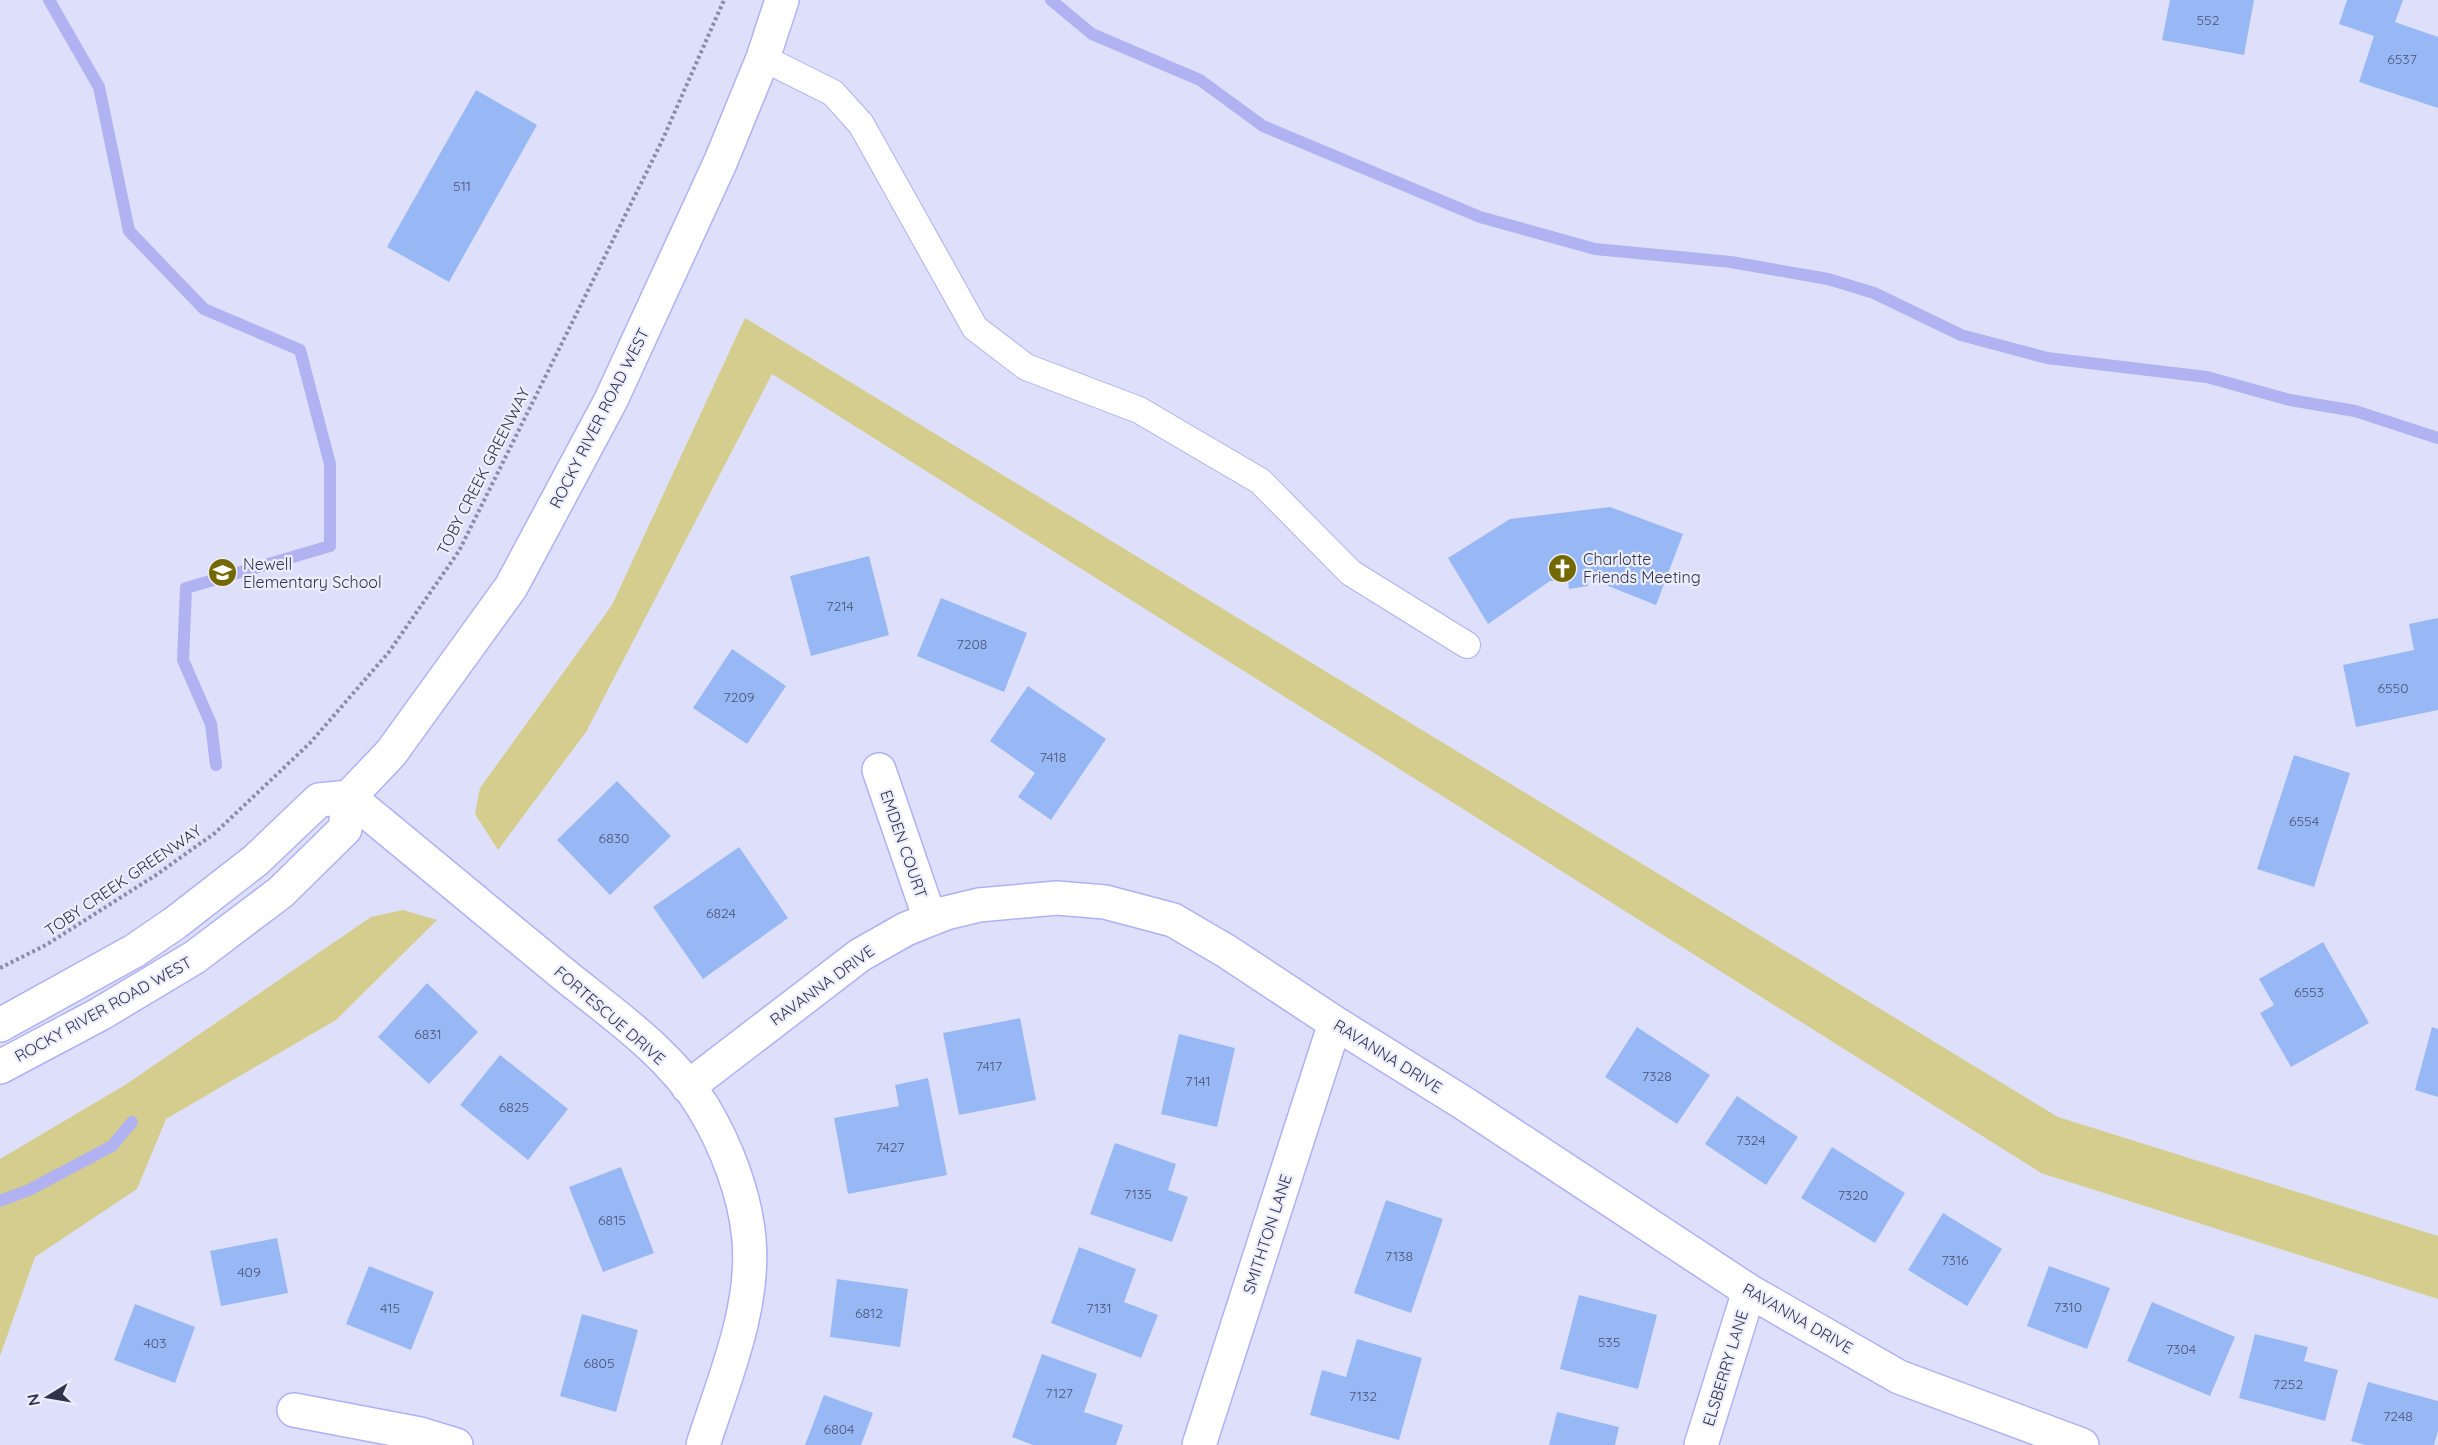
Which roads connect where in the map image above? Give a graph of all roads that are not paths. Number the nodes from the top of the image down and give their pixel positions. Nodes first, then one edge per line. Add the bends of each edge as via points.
1 (783, 0) edge
2 (763, 58) junction
3 (1467, 645) dead end
4 (879, 770) dead end
5 (349, 797) junction
6 (930, 920) junction
7 (1335, 1023) junction
8 (0, 1024) edge
9 (0, 1067) edge
10 (688, 1087) junction
11 (1749, 1291) junction
12 (294, 1410) dead end
13 (456, 1445) edge
14 (703, 1445) edge
15 (1199, 1445) edge
16 (1701, 1445) edge
17 (2082, 1445) edge

1 - 2 street, ROCKY RIVER ROAD WEST
2 - 3 lane via 833,93 861,124 975,328 1026,368 1139,410 1260,481 1351,573
2 - 5 street, ROCKY RIVER ROAD WEST via 720,163 611,400 511,587 391,753
4 - 6 street, EMDEN COURT
5 - 8 street via 319,800 256,860 175,923 134,951
5 - 9 street, ROCKY RIVER ROAD WEST via 345,829 281,892 195,957
5 - 10 street, FORTESCUE DRIVE via 648,1044
6 - 7 street, RAVANNA DRIVE via 979,905 1057,898 1105,902 1173,920
6 - 10 street, RAVANNA DRIVE via 860,955
7 - 11 street, RAVANNA DRIVE
7 - 15 street, SMITHTON LANE
10 - 14 street, FORTESCUE DRIVE via 726,1152 749,1238 749,1281 737,1341
11 - 16 street, ELSBERRY LANE
11 - 17 street, RAVANNA DRIVE via 1899,1377
12 - 13 street via 378,1425

